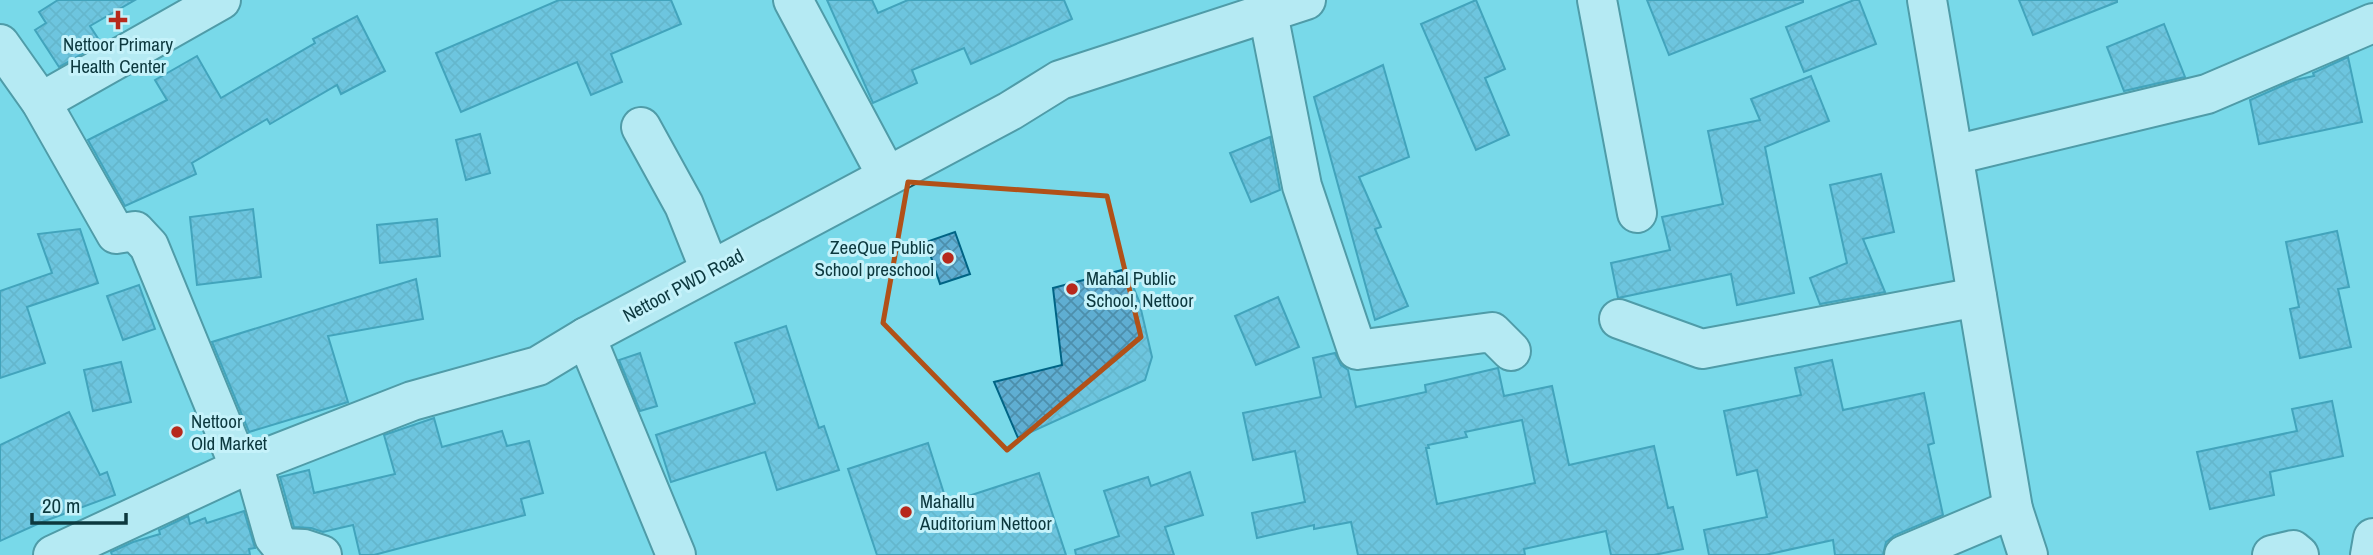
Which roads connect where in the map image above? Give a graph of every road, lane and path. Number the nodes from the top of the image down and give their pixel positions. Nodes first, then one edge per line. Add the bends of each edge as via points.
1 (221, 0) edge
2 (793, 0) edge
3 (1306, 0) edge
4 (1597, 0) edge
5 (1927, 0) edge
6 (1268, 13) junction
7 (2373, 23) edge
8 (1, 46) edge
9 (41, 102) junction
10 (641, 127) dead end
11 (1954, 155) junction
12 (887, 176) junction
13 (1637, 213) dead end
14 (144, 239) junction
15 (96, 257) dead end
16 (709, 270) junction
17 (1977, 297) junction
18 (1619, 319) dead end
19 (586, 337) junction
20 (1511, 351) dead end
21 (247, 466) junction
22 (2013, 509) junction
23 (2373, 538) edge
24 (115, 541) edge
25 (53, 555) edge
26 (322, 555) edge
27 (676, 555) edge
28 (1904, 555) edge
29 (2028, 555) edge
30 (2272, 555) edge
31 (2299, 555) edge
32 (2370, 555) edge

1 - 9 street
2 - 12 street
3 - 6 street, Nettoor PWD Road
4 - 13 street
5 - 11 street
6 - 12 street, Nettoor PWD Road via 1060,80
6 - 20 street via 1302,186 1357,350 1492,332
7 - 11 street via 2207,94
8 - 9 street
9 - 14 street via 116,234 135,231
10 - 16 street via 684,205
11 - 17 street
12 - 16 street, Nettoor PWD Road
14 - 15 street
14 - 21 street
16 - 19 street, Nettoor PWD Road
17 - 18 street via 1702,349
17 - 22 street
19 - 21 street, Nettoor PWD Road via 538,366 412,401
19 - 27 street
21 - 24 street, Nettoor PWD Road
21 - 26 street via 274,537 283,548
22 - 28 street
22 - 29 street
23 - 32 street
24 - 25 street, Nettoor PWD Road
30 - 31 street via 2293,550

